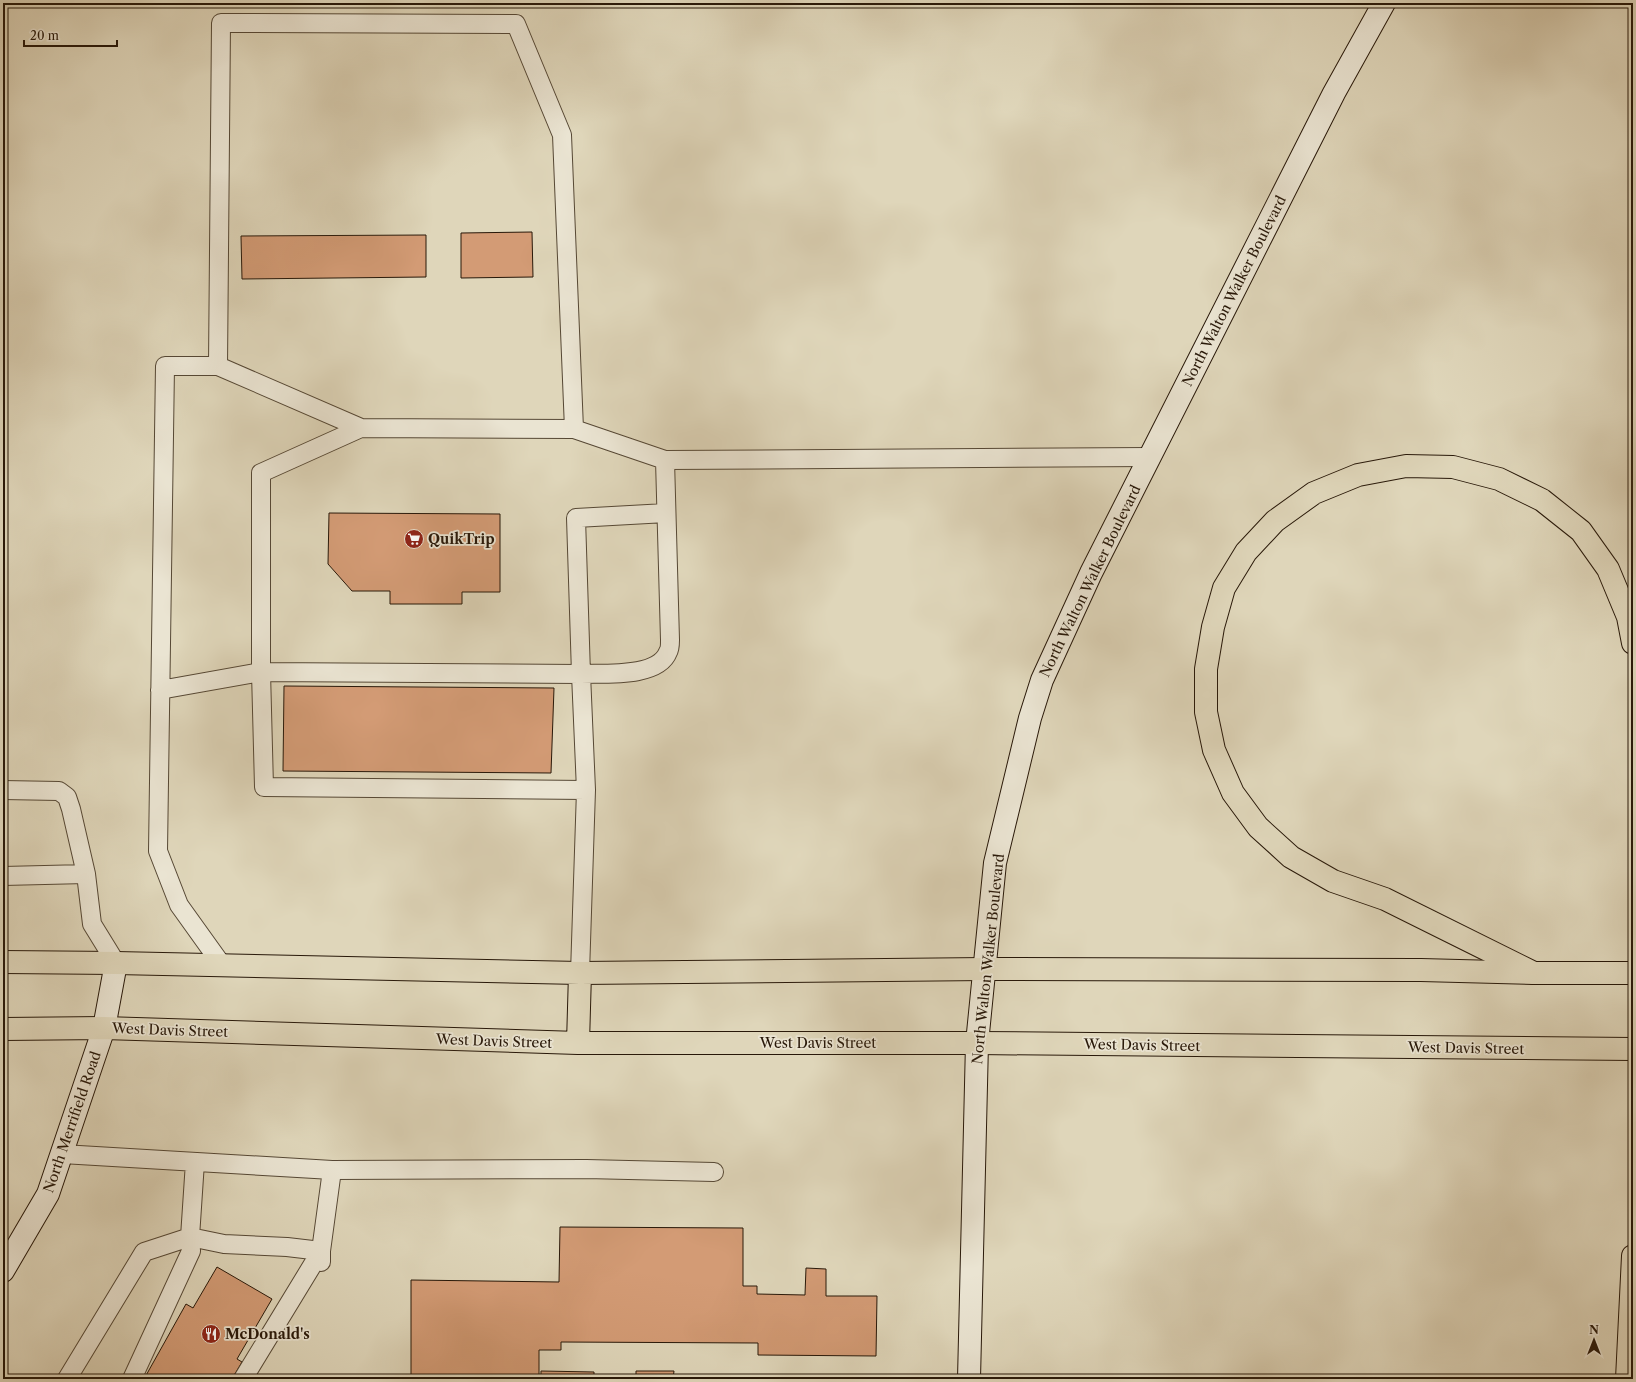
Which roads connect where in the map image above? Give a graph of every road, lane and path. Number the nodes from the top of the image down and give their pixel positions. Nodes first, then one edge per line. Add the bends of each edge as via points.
1 (1384, 3) edge
2 (218, 366) junction
3 (361, 428) junction
4 (574, 429) junction
5 (1150, 457) junction
6 (665, 460) junction
7 (666, 513) junction
8 (1633, 643) edge
9 (260, 672) junction
10 (581, 674) junction
11 (160, 690) junction
12 (3, 790) edge
13 (586, 790) junction
14 (86, 874) junction
15 (3, 876) edge
16 (3, 962) edge
17 (116, 963) junction
18 (222, 965) junction
19 (985, 969) junction
20 (580, 973) junction
21 (1534, 973) junction
22 (1633, 973) edge
23 (104, 1028) junction
24 (3, 1029) edge
25 (578, 1043) junction
26 (977, 1043) junction
27 (1633, 1049) edge
28 (62, 1154) junction
29 (195, 1162) junction
30 (332, 1170) junction
31 (714, 1172) dead end
32 (190, 1237) junction
33 (321, 1251) junction
34 (1633, 1256) edge
35 (3, 1271) edge
36 (67, 1379) edge
37 (132, 1379) edge
38 (243, 1379) edge
39 (256, 1379) edge
40 (970, 1379) edge
41 (1627, 1379) edge

1 - 5 main road, North Walton Walker Boulevard via 1334,93
2 - 3 lane
2 - 4 lane via 220,22 516,24 562,135
2 - 11 lane via 165,366
3 - 4 lane
3 - 9 lane via 260,473
4 - 6 lane
5 - 6 lane
5 - 19 main road, North Walton Walker Boulevard via 1090,573 1034,703 995,863
6 - 7 lane
7 - 10 lane via 670,640 668,653 656,665 640,672
7 - 10 lane via 576,518
8 - 21 main road via 1628,617 1608,570 1580,531 1542,500 1499,479 1453,467 1406,466 1358,475 1314,493 1275,521 1246,552 1224,588 1213,627 1206,669 1206,712 1214,750 1233,793 1258,827 1291,857 1333,881 1385,899
9 - 10 lane
9 - 11 lane
9 - 13 lane via 264,787
10 - 13 lane
11 - 18 lane via 158,851 179,905
12 - 14 lane via 59,791 67,797
13 - 20 lane
14 - 15 lane
14 - 17 lane via 92,924
16 - 17 main road
17 - 18 main road
17 - 23 main road, North Merrifield Road
18 - 20 main road
19 - 20 main road
19 - 21 main road via 1421,970
19 - 26 main road, North Walton Walker Boulevard
20 - 25 main road
21 - 22 main road
23 - 24 main road, West Davis Street
23 - 25 main road, West Davis Street
23 - 28 main road, North Merrifield Road
25 - 26 main road, West Davis Street
26 - 27 main road, West Davis Street
26 - 40 main road, North Walton Walker Boulevard
28 - 29 lane
28 - 35 main road, North Merrifield Road via 48,1194
29 - 30 lane
29 - 32 lane
30 - 31 lane via 586,1169
30 - 33 lane
32 - 33 lane via 224,1244
32 - 36 lane via 144,1252
32 - 37 lane via 190,1251
33 - 38 lane
33 - 39 lane via 321,1271
34 - 41 main road

